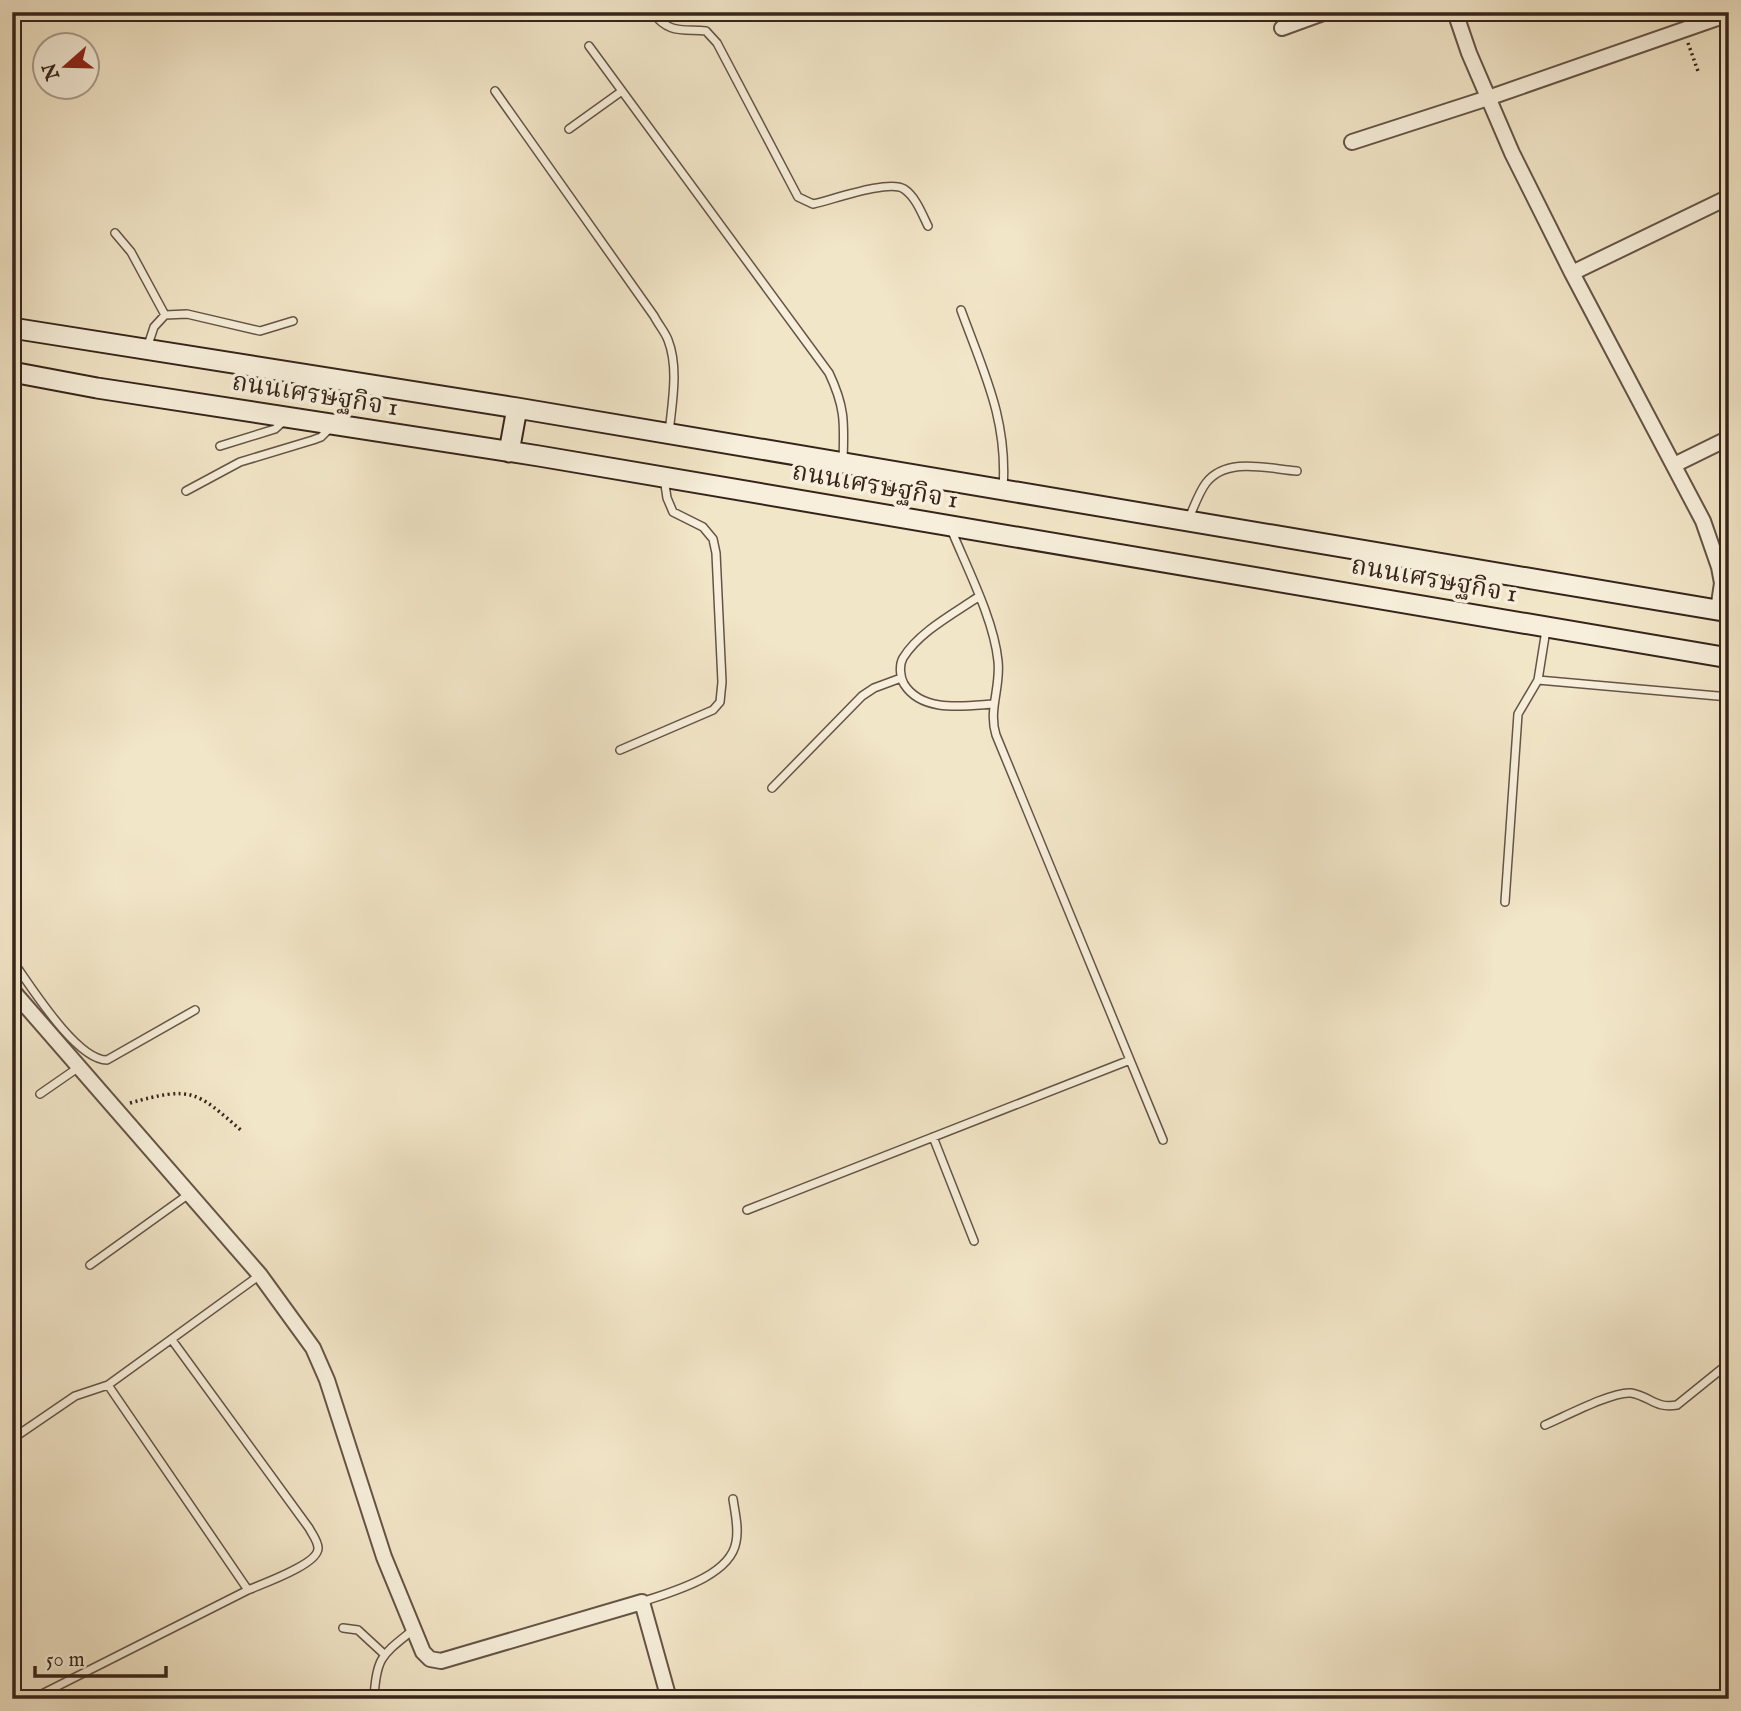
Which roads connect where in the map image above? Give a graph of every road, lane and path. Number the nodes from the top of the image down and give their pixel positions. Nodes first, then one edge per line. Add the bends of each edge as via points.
1 (652, 12) edge
2 (1326, 12) edge
3 (1455, 12) edge
4 (1729, 14) edge
5 (1282, 28) dead end
6 (1683, 30) junction
7 (589, 46) dead end
8 (1699, 74) dead end
9 (495, 90) dead end
10 (622, 91) junction
11 (1488, 98) junction
12 (569, 129) dead end
13 (1352, 142) dead end
14 (1729, 197) edge
15 (928, 226) dead end
16 (115, 233) dead end
17 (1572, 273) junction
18 (961, 310) dead end
19 (165, 315) junction
20 (293, 321) dead end
21 (12, 328) edge
22 (146, 350) junction
23 (12, 372) edge
24 (517, 408) junction
25 (287, 417) junction
26 (334, 424) junction
27 (669, 433) junction
28 (1729, 438) edge
29 (220, 446) dead end
30 (509, 452) junction
31 (843, 463) junction
32 (1674, 465) junction
33 (1297, 471) dead end
34 (663, 477) junction
35 (1003, 490) junction
36 (186, 491) dead end
37 (1188, 520) junction
38 (949, 525) junction
39 (978, 597) junction
40 (1723, 611) edge
41 (1547, 626) junction
42 (1729, 658) edge
43 (901, 678) junction
44 (1538, 680) junction
45 (1729, 697) edge
46 (993, 704) junction
47 (620, 750) dead end
48 (772, 789) dead end
49 (1505, 902) dead end
50 (12, 960) edge
51 (12, 990) edge
52 (195, 1010) dead end
53 (1130, 1060) junction
54 (79, 1067) junction
55 (40, 1094) dead end
56 (114, 1108) junction
57 (243, 1132) dead end
58 (933, 1137) junction
59 (1163, 1140) dead end
60 (189, 1194) junction
61 (747, 1210) dead end
62 (974, 1241) dead end
63 (90, 1265) dead end
64 (260, 1275) junction
65 (172, 1340) junction
66 (1729, 1363) edge
67 (108, 1385) junction
68 (1545, 1425) dead end
69 (12, 1439) edge
70 (733, 1499) dead end
71 (248, 1590) junction
72 (642, 1602) junction
73 (343, 1628) dead end
74 (413, 1630) junction
75 (384, 1654) junction
76 (197, 1694) dead end
77 (32, 1699) edge
78 (186, 1699) edge
79 (374, 1699) edge
80 (669, 1699) edge

1 - 15 lane via 674,30 706,31 717,43 798,197 813,204 889,185 903,188
2 - 5 street
3 - 11 street
4 - 6 street
6 - 8 path
6 - 11 street
7 - 10 lane
9 - 27 lane via 668,340 673,384
10 - 12 lane
10 - 31 lane via 829,373 845,413
11 - 13 street
11 - 17 street
14 - 17 street
16 - 19 lane via 131,252
17 - 32 street
18 - 35 lane via 998,412 1005,466
19 - 20 lane via 187,314 260,331
19 - 22 lane via 154,327
21 - 22 main road, ถนนเศรษฐกิจ 1
22 - 24 main road, ถนนเศรษฐกิจ 1
23 - 25 main road, ถนนเศรษฐกิจ 1
24 - 27 main road, ถนนเศรษฐกิจ 1
24 - 30 main road
25 - 26 main road, ถนนเศรษฐกิจ 1
25 - 29 lane via 275,429
26 - 30 main road, ถนนเศรษฐกิจ 1
26 - 36 lane via 321,437 240,462
27 - 31 main road, ถนนเศรษฐกิจ 1
28 - 32 street
30 - 34 main road, ถนนเศรษฐกิจ 1
31 - 35 main road, ถนนเศรษฐกิจ 1
32 - 40 street via 1703,521 1719,567
33 - 37 lane via 1239,466 1221,471 1207,482
34 - 38 main road, ถนนเศรษฐกิจ 1
34 - 47 lane via 673,512 703,527 713,539 720,702 713,710
35 - 37 main road, ถนนเศรษฐกิจ 1
37 - 40 main road, ถนนเศรษฐกิจ 1
38 - 39 lane
38 - 41 main road, ถนนเศรษฐกิจ 1
39 - 43 lane via 910,649 901,661
39 - 46 lane via 998,662 999,686
41 - 42 main road, ถนนเศรษฐกิจ 1
41 - 44 lane
43 - 46 lane via 910,694 922,700 948,706
43 - 48 lane via 862,696
44 - 45 lane
44 - 49 lane via 1518,715
46 - 53 lane via 996,735
50 - 52 lane via 58,1023 98,1060
51 - 54 street
53 - 58 lane
53 - 59 lane
54 - 55 lane
54 - 56 street
56 - 57 path via 163,1094 190,1093 209,1102
56 - 60 street
58 - 61 lane
58 - 62 lane
60 - 63 lane
60 - 64 street
64 - 65 lane
64 - 74 street via 313,1348 327,1380 384,1557
65 - 67 lane
65 - 71 lane via 309,1528 318,1549 307,1564
66 - 68 lane via 1677,1405 1666,1407 1620,1393
67 - 69 lane via 75,1396
67 - 71 lane
70 - 72 lane via 736,1546 727,1559 714,1572
71 - 77 lane
72 - 74 street via 441,1661 423,1652
72 - 80 street
73 - 75 lane via 358,1630
74 - 75 lane
75 - 79 lane via 375,1676
76 - 78 lane

